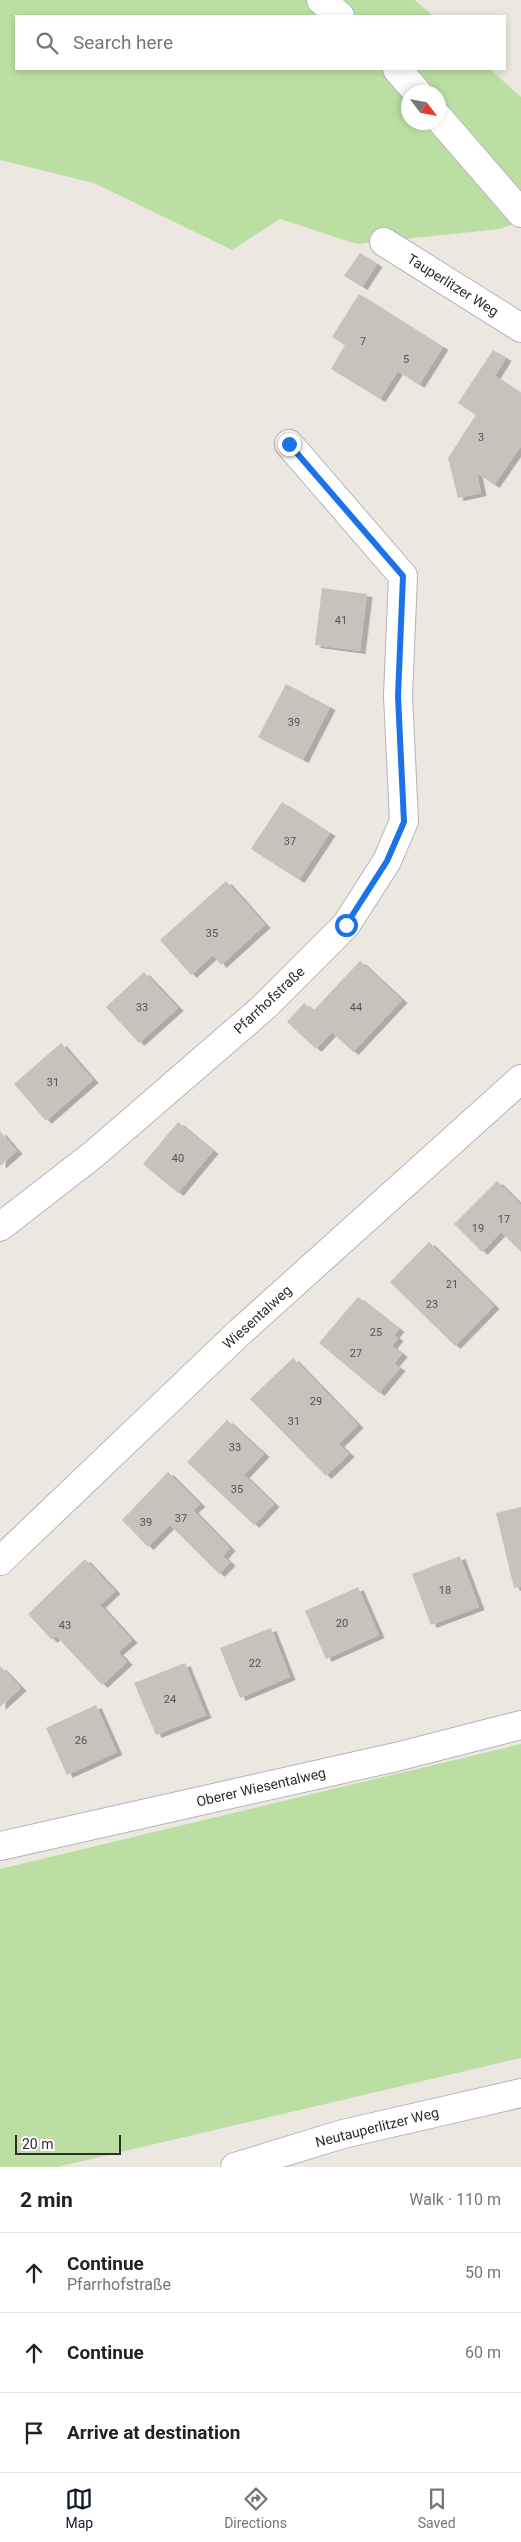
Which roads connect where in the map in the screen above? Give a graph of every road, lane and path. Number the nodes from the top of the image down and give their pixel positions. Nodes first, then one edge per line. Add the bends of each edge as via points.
1 (321, 0) edge
2 (339, 15) edge
3 (398, 70) edge
4 (411, 85) edge
5 (446, 126) edge
6 (521, 213) edge
7 (384, 242) dead end
8 (521, 328) edge
9 (289, 444) dead end
10 (521, 1079) edge
11 (0, 1227) edge
12 (0, 1561) edge
13 (521, 1725) edge
14 (0, 1846) edge
15 (521, 2093) edge
16 (235, 2167) edge

1 - 2 street
3 - 4 street
5 - 6 street
7 - 8 street, Tauperlitzer Weg
9 - 11 street, Pfarrhofstraße via 403,576 398,696 404,822 387,861 346,925 264,1007 94,1154
10 - 12 street, Wiesentalweg via 241,1331
13 - 14 street, Oberer Wiesentalweg via 396,1757
15 - 16 street, Neutauperlitzer Weg via 343,2134

